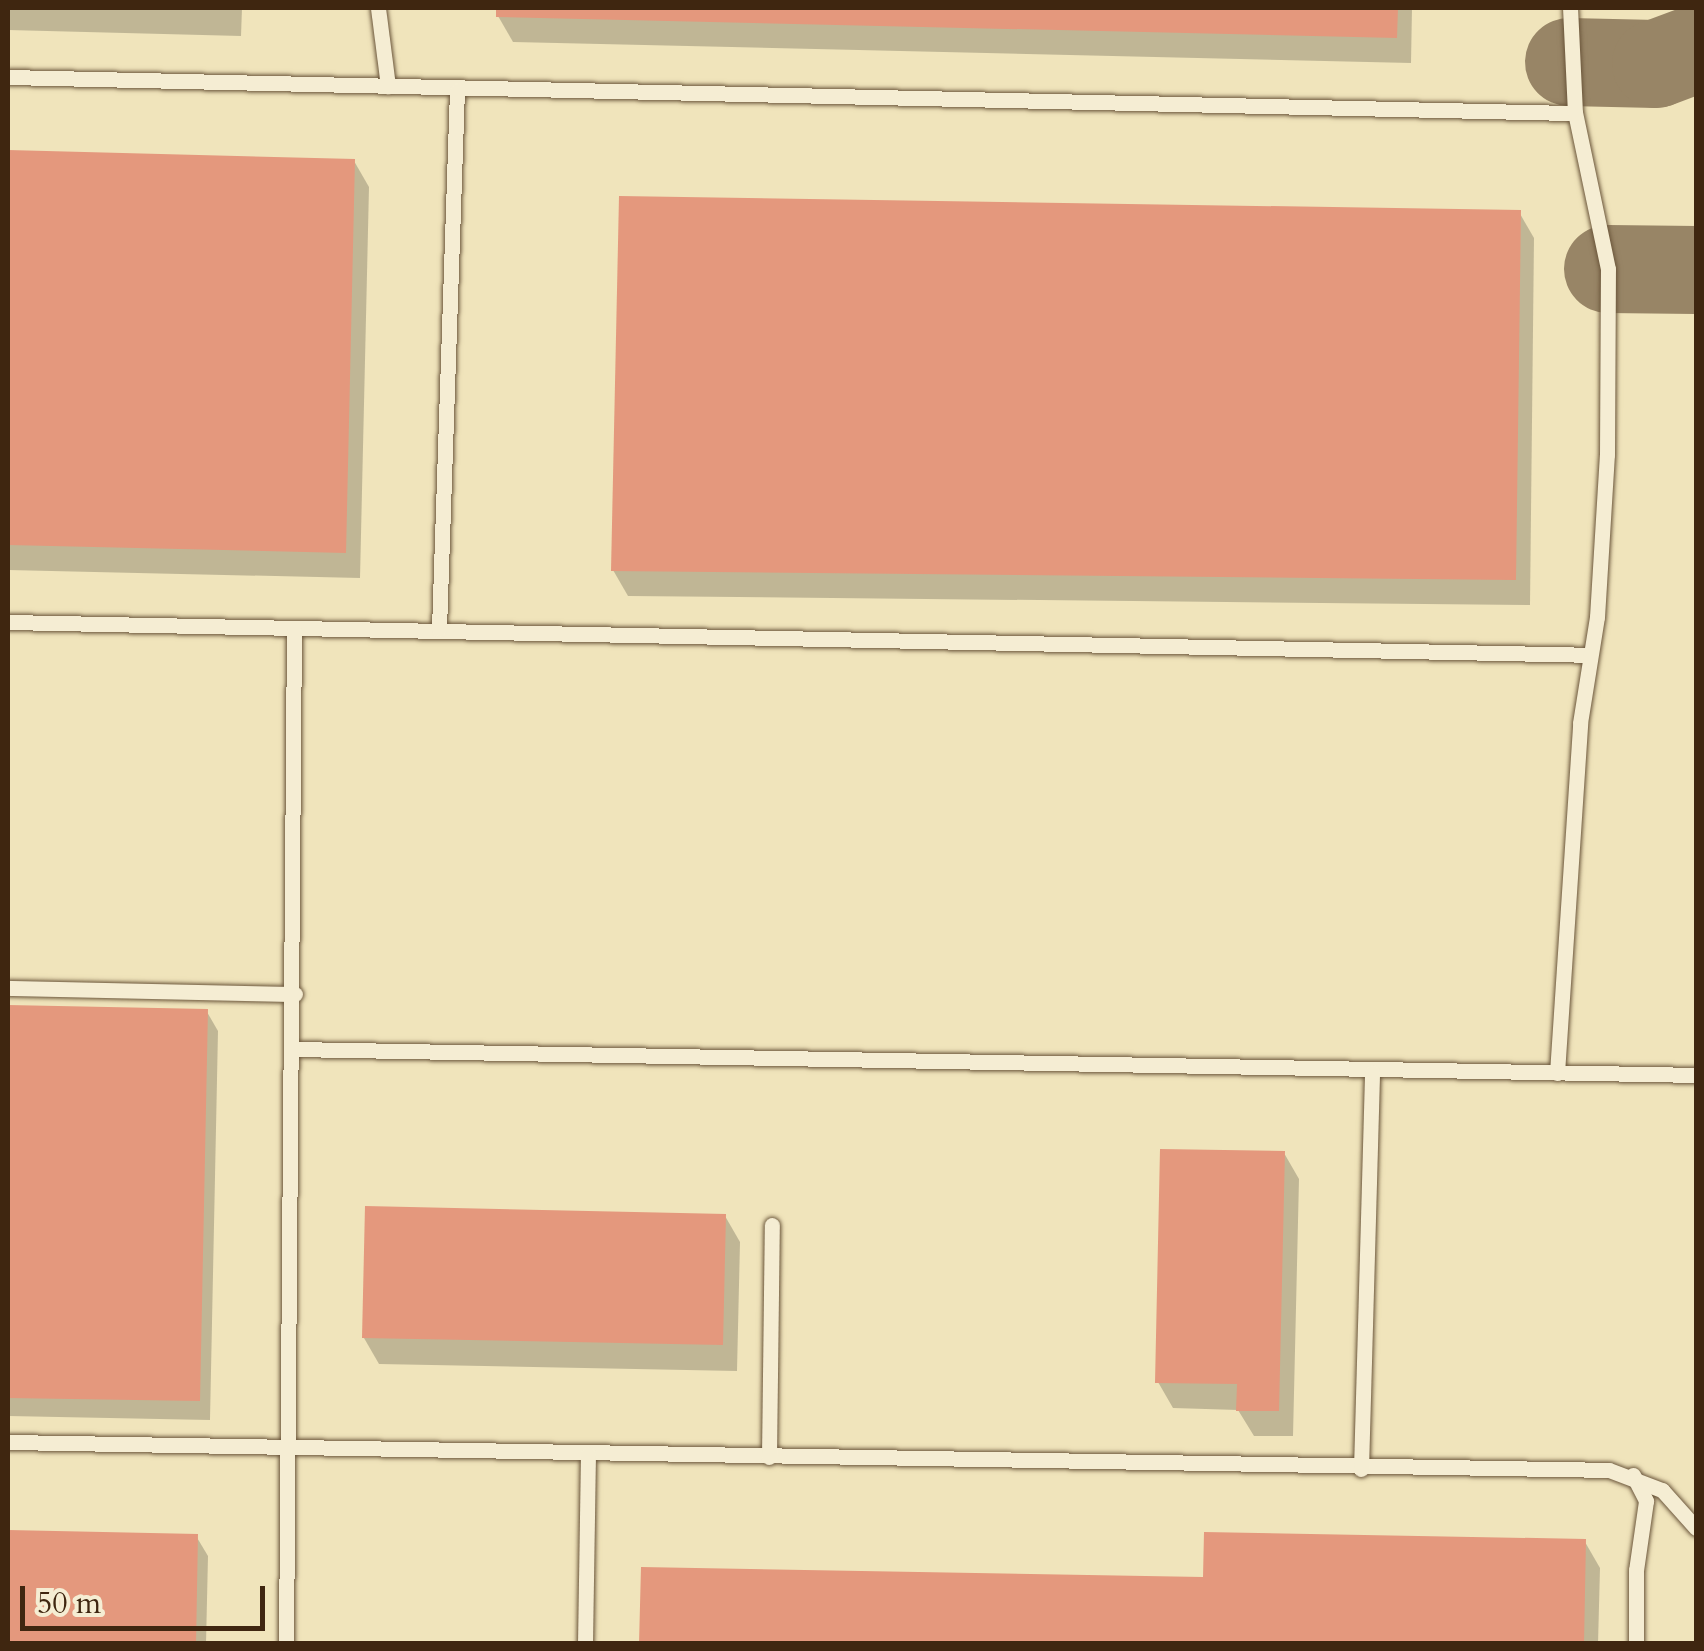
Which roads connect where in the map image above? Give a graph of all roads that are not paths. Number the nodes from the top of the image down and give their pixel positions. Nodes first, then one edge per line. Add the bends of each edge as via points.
1 (378, 8) edge
2 (1570, 8) edge
3 (8, 77) edge
4 (388, 86) junction
5 (456, 90) junction
6 (1575, 112) junction
7 (8, 622) edge
8 (294, 630) junction
9 (440, 630) junction
10 (1590, 655) junction
11 (8, 988) edge
12 (295, 994) junction
13 (294, 1048) junction
14 (1372, 1072) junction
15 (1558, 1074) junction
16 (1696, 1075) edge
17 (772, 1226) dead end
18 (8, 1442) edge
19 (290, 1449) junction
20 (588, 1454) junction
21 (769, 1457) junction
22 (1361, 1468) junction
23 (1633, 1475) junction
24 (1696, 1528) edge
25 (286, 1644) edge
26 (585, 1644) edge
27 (1636, 1644) edge

1 - 4 lane
2 - 6 lane
3 - 4 lane
4 - 5 lane
5 - 6 lane
5 - 9 lane
6 - 10 lane via 1608,269 1608,455
7 - 8 lane
8 - 9 lane
8 - 12 lane
9 - 10 lane
10 - 15 lane
11 - 12 lane
12 - 13 lane
13 - 14 lane
13 - 19 lane
14 - 15 lane
14 - 22 lane
15 - 16 lane
17 - 21 lane
18 - 19 lane
19 - 20 lane
19 - 25 lane
20 - 21 lane
20 - 26 lane
21 - 22 lane
22 - 23 lane
23 - 24 lane via 1662,1490
23 - 27 lane via 1646,1501 1636,1570

